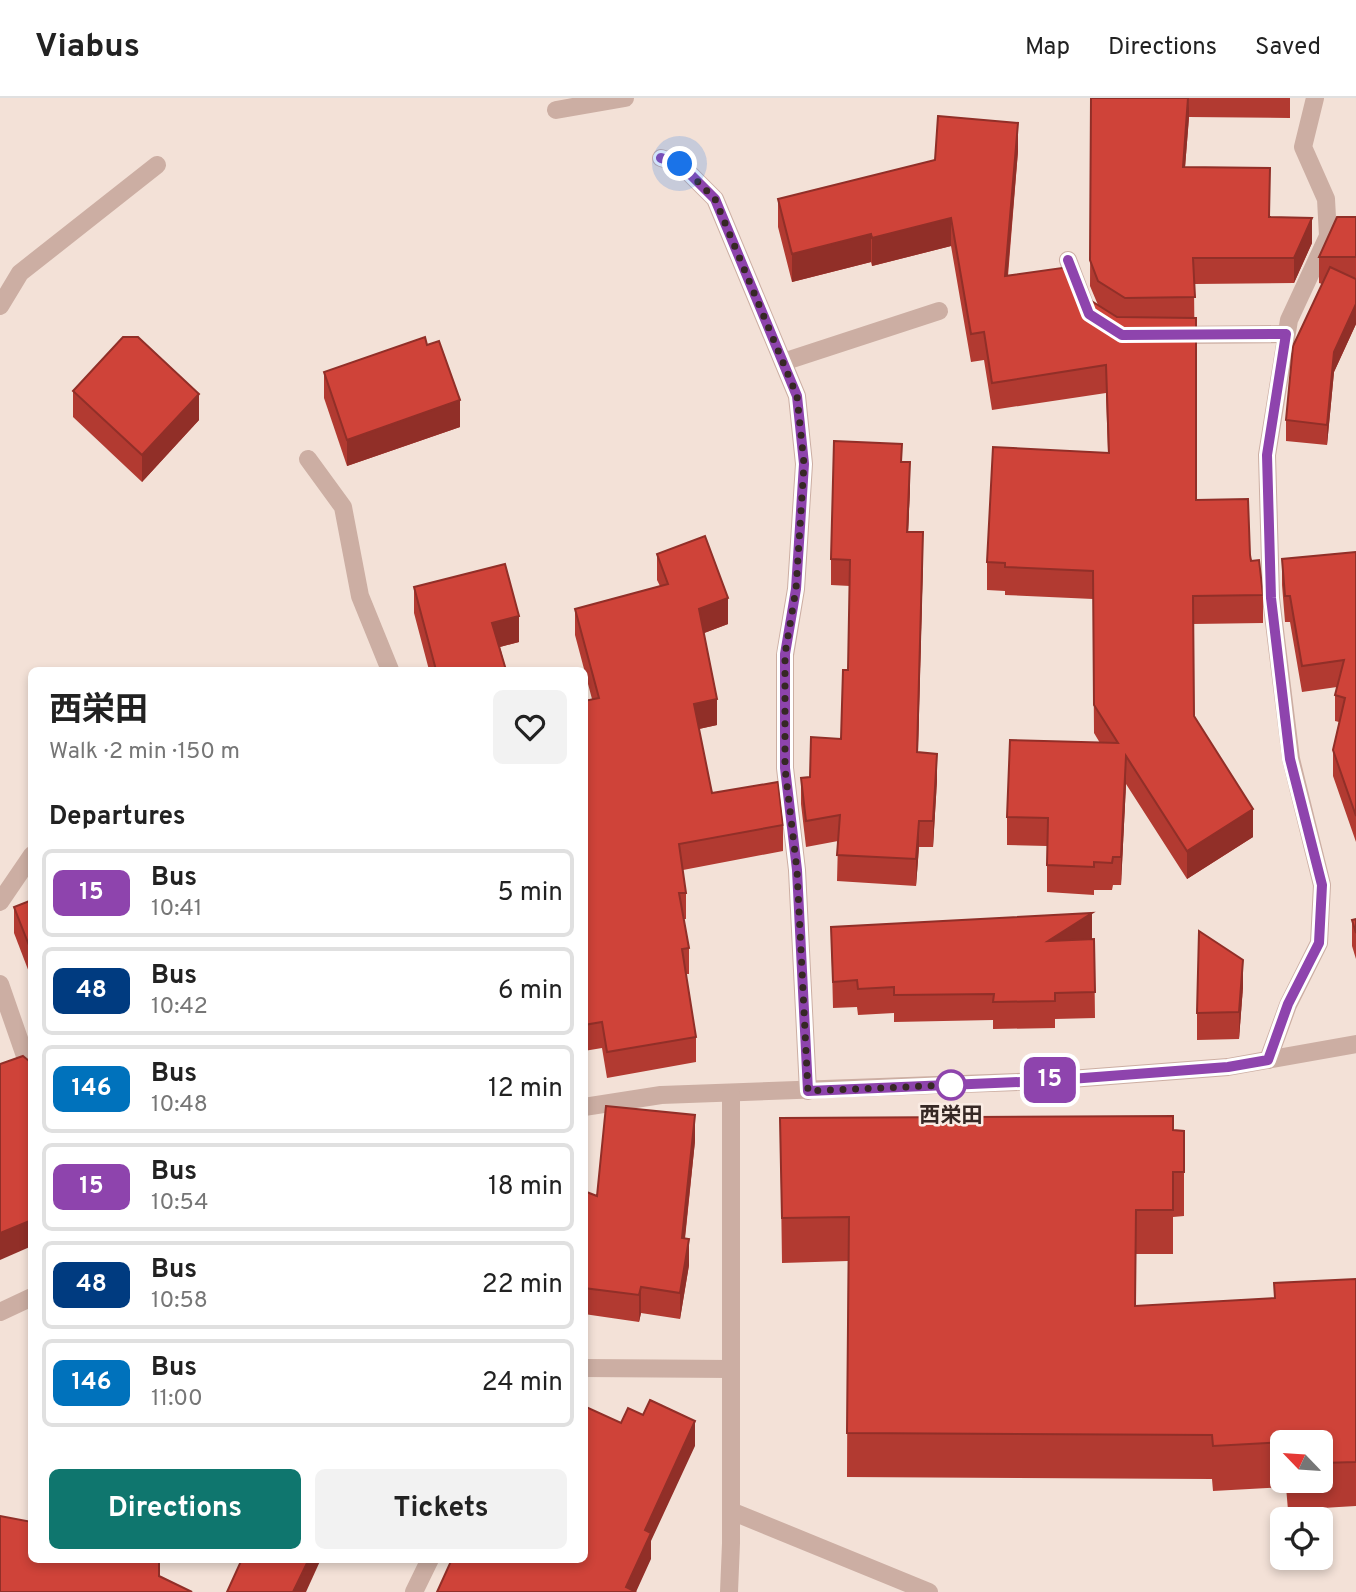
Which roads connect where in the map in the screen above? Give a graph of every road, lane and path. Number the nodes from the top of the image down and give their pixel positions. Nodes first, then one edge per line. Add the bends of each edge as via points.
1 (625, 98) edge
2 (1315, 98) edge
3 (556, 110) dead end
4 (661, 158) dead end
5 (157, 164) dead end
6 (1068, 260) dead end
7 (0, 306) edge
8 (939, 312) dead end
9 (1100, 321) edge
10 (1286, 334) junction
11 (1149, 335) edge
12 (783, 362) junction
13 (309, 459) dead end
14 (389, 667) edge
15 (28, 861) edge
16 (0, 902) edge
17 (0, 984) edge
18 (1356, 1044) edge
19 (1268, 1060) junction
20 (28, 1064) edge
21 (808, 1091) junction
22 (731, 1094) junction
23 (588, 1106) edge
24 (28, 1299) edge
25 (0, 1312) edge
26 (588, 1368) edge
27 (731, 1369) junction
28 (732, 1511) junction
29 (428, 1563) edge
30 (414, 1592) edge
31 (729, 1592) edge
32 (929, 1592) edge

1 - 3 street
2 - 10 street via 1303,147 1326,199 1328,236
4 - 12 street via 680,164 715,199
5 - 7 street via 20,272
6 - 9 street via 1089,314
8 - 12 street
10 - 11 street
10 - 19 street via 1267,455 1271,598 1290,759 1322,885 1319,943 1288,1004
12 - 21 street via 797,396 804,464 796,589 785,654 785,768 797,870
13 - 14 street via 343,507 360,596
15 - 16 street
17 - 20 street
18 - 19 street
19 - 21 street via 1044,1081
21 - 22 street
22 - 23 street via 662,1095
22 - 27 street
24 - 25 street
26 - 27 street
27 - 28 street
28 - 31 street
28 - 32 street
29 - 30 street

